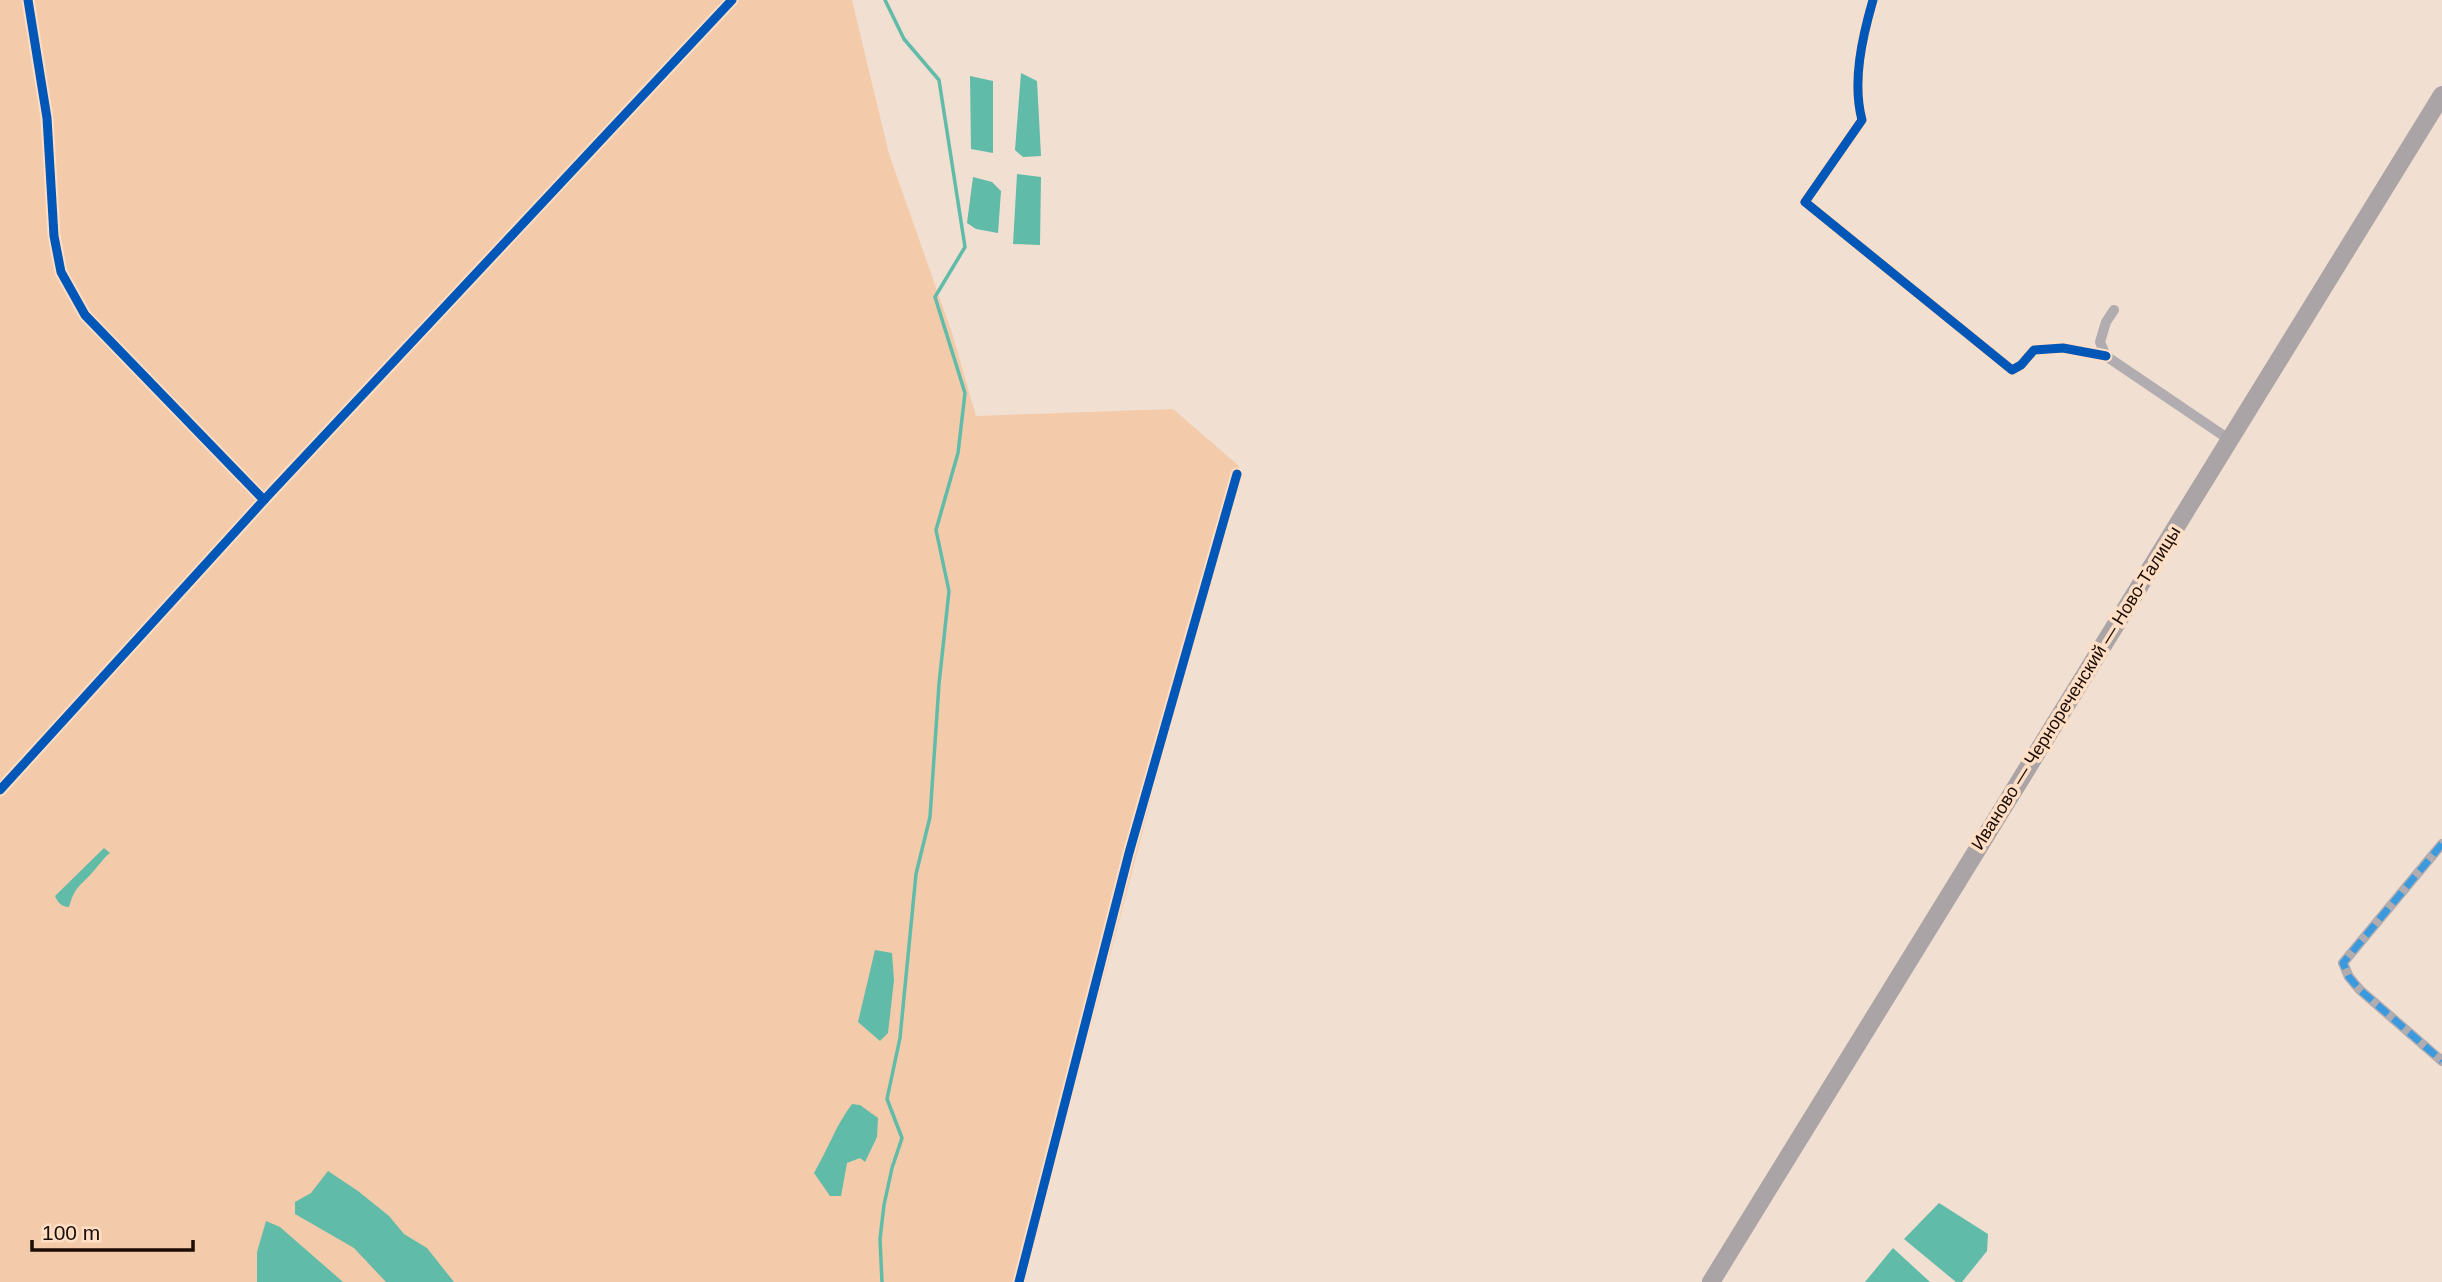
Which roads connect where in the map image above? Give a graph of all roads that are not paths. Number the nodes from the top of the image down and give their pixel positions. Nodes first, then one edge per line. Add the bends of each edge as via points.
1 (28, 0) edge
2 (732, 0) edge
3 (1872, 0) edge
4 (2442, 95) edge
5 (2114, 310) dead end
6 (2106, 356) junction
7 (2230, 440) junction
8 (1237, 474) dead end
9 (264, 500) junction
10 (0, 790) edge
11 (2442, 844) edge
12 (2442, 1061) edge
13 (1019, 1282) edge
14 (1711, 1282) edge

1 - 9 street via 47,118 54,236 61,272 85,316
2 - 9 street
3 - 6 street via 1862,40 1858,103 1862,120 1805,202 2012,370 2034,350 2063,348
4 - 7 main road, Иваново — Чернореченский — Ново-Талицы
5 - 6 street via 2100,342
6 - 7 street
7 - 14 main road, Иваново — Чернореченский — Ново-Талицы
8 - 13 street via 1129,853
9 - 10 street
11 - 12 street via 2343,963 2360,990

